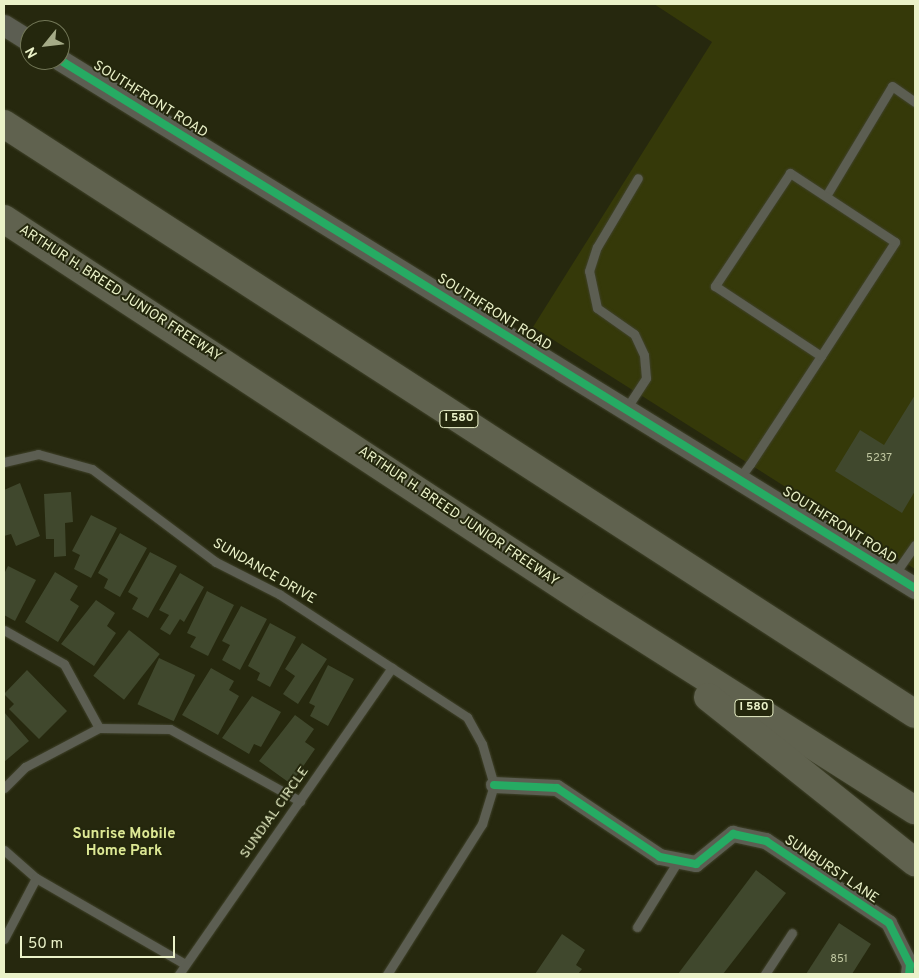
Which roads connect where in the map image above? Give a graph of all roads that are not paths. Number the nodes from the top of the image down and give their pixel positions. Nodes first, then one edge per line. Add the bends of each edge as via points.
1 (4, 25) edge
2 (20, 35) edge
3 (70, 66) edge
4 (915, 102) edge
5 (4, 124) edge
6 (638, 178) dead end
7 (826, 196) junction
8 (4, 219) edge
9 (820, 356) junction
10 (626, 409) junction
11 (4, 462) edge
12 (739, 480) junction
13 (915, 545) edge
14 (894, 575) junction
15 (915, 588) edge
16 (593, 606) junction
17 (4, 630) edge
18 (392, 668) junction
19 (915, 714) edge
20 (99, 728) junction
21 (494, 785) junction
22 (4, 788) edge
23 (300, 801) junction
24 (915, 810) edge
25 (4, 850) edge
26 (678, 860) junction
27 (915, 862) edge
28 (36, 878) junction
29 (637, 927) dead end
30 (792, 933) dead end
31 (4, 939) edge
32 (185, 964) junction
33 (179, 974) edge
34 (386, 974) edge
35 (765, 974) edge
36 (909, 974) edge

1 - 2 street
3 - 10 street, SOUTHFRONT ROAD
4 - 7 lane via 892,86
5 - 19 highway, I 580
6 - 10 lane via 597,247 589,270 597,308 634,334 644,355 646,378
7 - 9 lane via 895,242
7 - 9 lane via 790,172 715,286
8 - 16 highway, ARTHUR H. BREED JUNIOR FREEWAY / I 580
9 - 12 lane
10 - 12 street, SOUTHFRONT ROAD
11 - 18 lane, SUNDANCE DRIVE via 38,454 92,469 216,562 278,594
12 - 14 street, SOUTHFRONT ROAD
13 - 14 lane
14 - 15 street, SOUTHFRONT ROAD
16 - 24 highway, ARTHUR H. BREED JUNIOR FREEWAY / I 580
16 - 27 highway
17 - 20 lane via 64,664
18 - 21 lane, SUNDANCE DRIVE via 467,717 482,744
18 - 23 lane, SUNDIAL CIRCLE
20 - 22 lane via 25,767
20 - 23 lane via 170,729
21 - 26 street, SUNBURST LANE via 557,788 660,857
21 - 34 lane via 482,824
23 - 32 lane, SUNDIAL CIRCLE
25 - 28 lane
26 - 29 lane
26 - 36 street, SUNBURST LANE via 696,864 733,834 766,841 888,923 910,965
28 - 31 lane
28 - 32 lane
30 - 35 lane
32 - 33 lane, SUNDIAL CIRCLE

